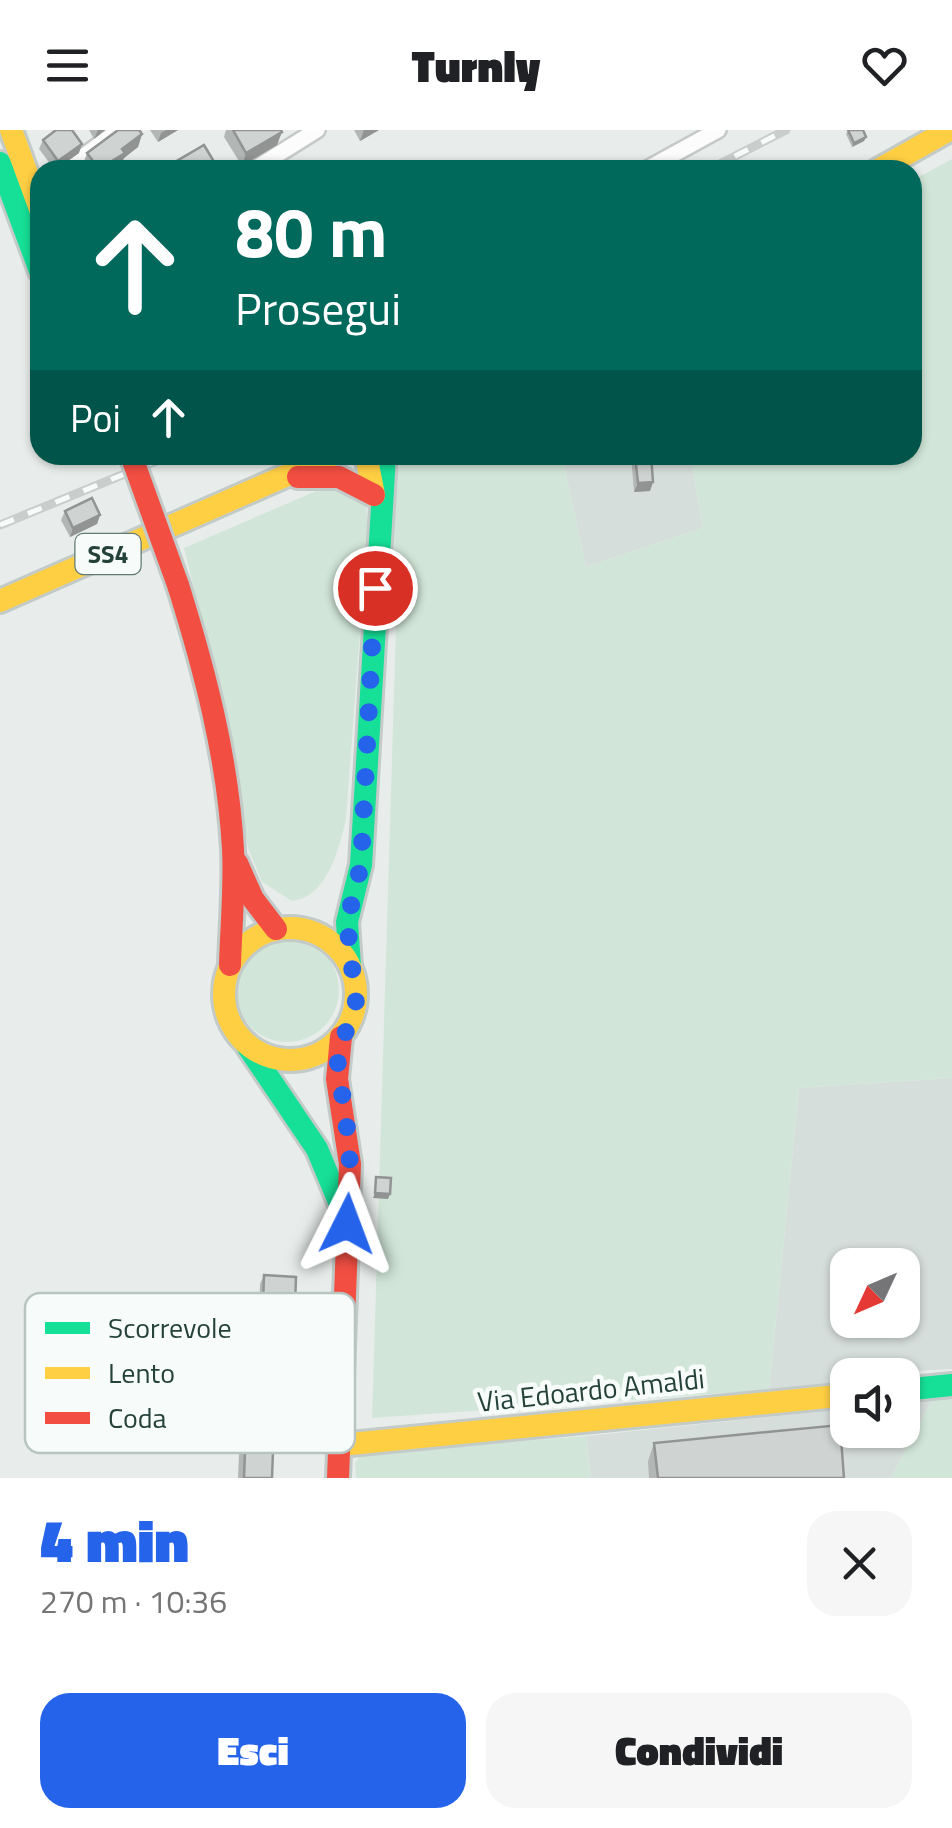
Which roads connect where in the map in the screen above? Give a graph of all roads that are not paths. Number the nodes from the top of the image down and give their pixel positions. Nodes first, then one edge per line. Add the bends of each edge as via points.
1 (11, 130) edge
2 (119, 130) edge
3 (316, 130) edge
4 (718, 130) edge
5 (949, 130) edge
6 (78, 160) edge
7 (270, 160) edge
8 (662, 160) edge
9 (896, 160) edge
10 (0, 163) edge
11 (30, 177) edge
12 (30, 244) edge
13 (135, 465) edge
14 (311, 465) edge
15 (368, 465) edge
16 (383, 465) edge
17 (283, 478) junction
18 (376, 502) junction
19 (0, 602) edge
20 (233, 850) junction
21 (361, 865) junction
22 (276, 929) junction
23 (304, 930) junction
24 (230, 965) junction
25 (350, 966) junction
26 (341, 1037) junction
27 (248, 1047) junction
28 (347, 1224) junction
29 (345, 1293) edge
30 (952, 1385) edge
31 (920, 1388) edge
32 (830, 1397) edge
33 (355, 1444) edge
34 (340, 1453) edge
35 (338, 1478) edge

1 - 11 main road
2 - 6 street
3 - 7 street
4 - 8 street
5 - 9 main road
10 - 12 main road
13 - 20 main road, bridge via 211,703
14 - 17 main road, SS4
15 - 18 main road
16 - 18 main road
17 - 18 main road via 339,478
17 - 19 main road, SS4
18 - 21 main road
20 - 22 main road via 253,899
20 - 24 main road
21 - 23 main road via 332,910
21 - 25 main road via 347,922
22 - 23 main road
22 - 24 main road via 257,936
23 - 25 main road via 322,937
24 - 27 main road via 224,1009
25 - 26 main road via 356,1003
26 - 27 main road via 307,1059 276,1059
26 - 28 main road via 338,1086 350,1150
27 - 28 main road via 318,1149
28 - 29 main road
30 - 31 main road
32 - 33 main road, Via Edoardo Amaldi
34 - 35 main road

